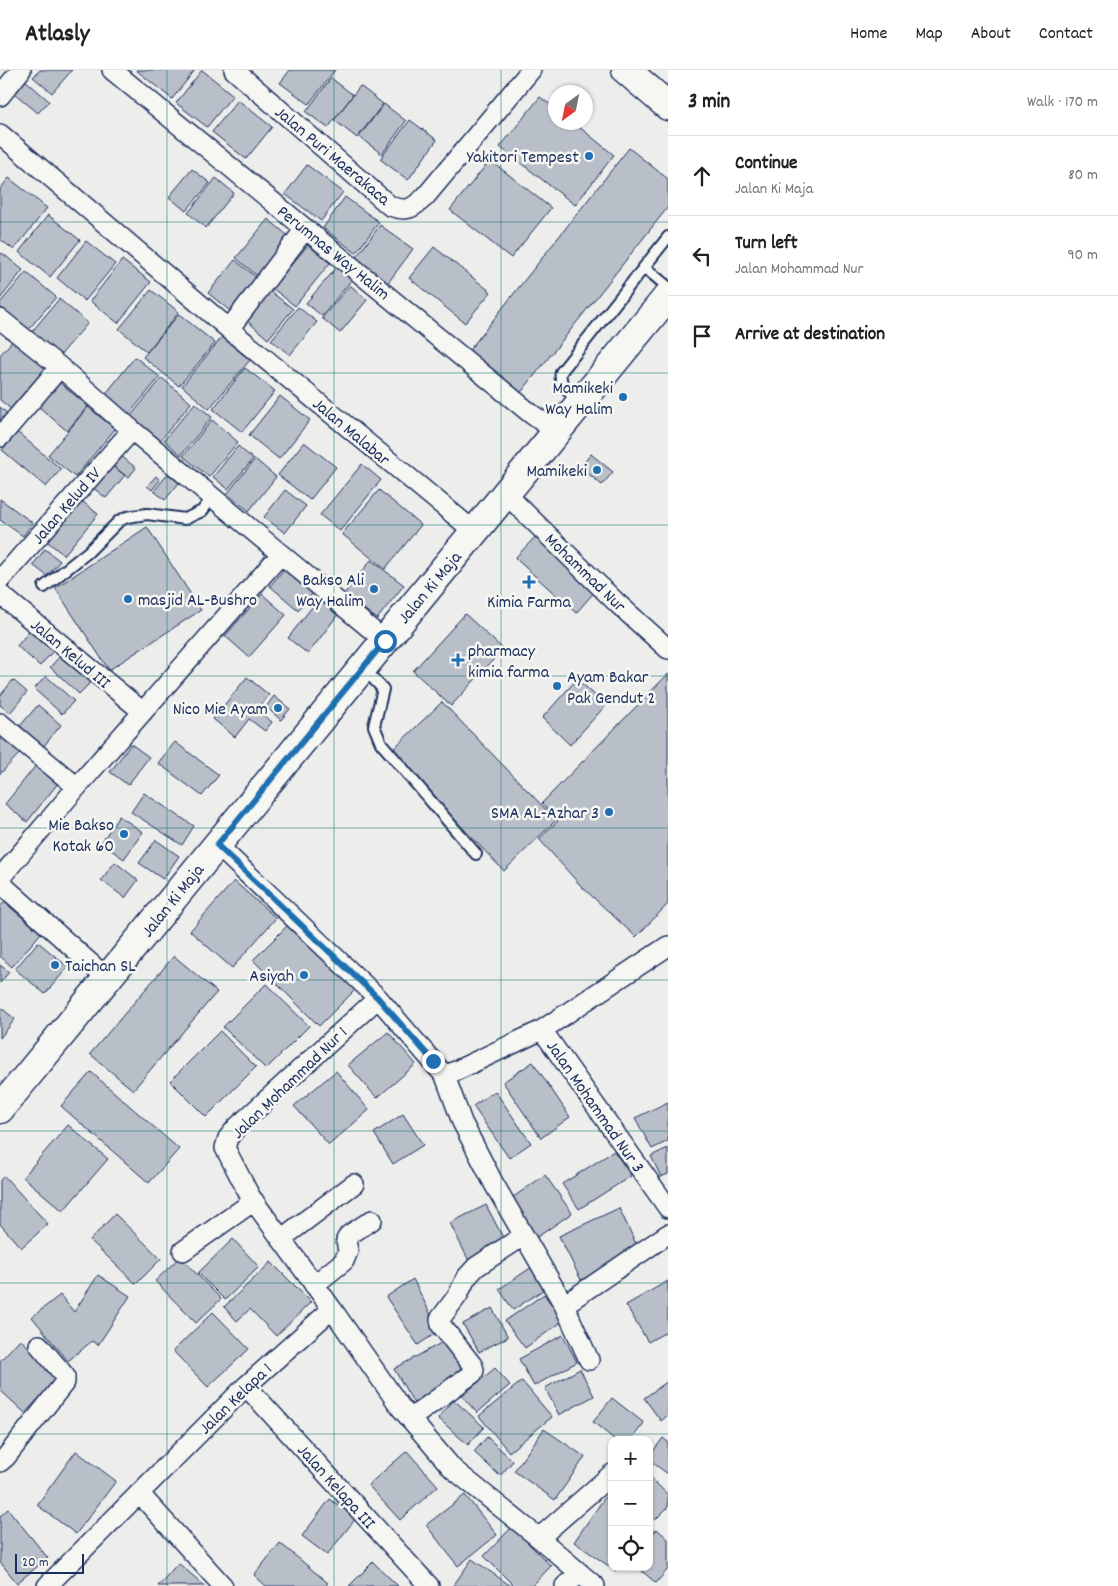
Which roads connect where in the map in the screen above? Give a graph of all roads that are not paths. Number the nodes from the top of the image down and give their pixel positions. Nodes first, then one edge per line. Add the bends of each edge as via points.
1 (22, 70) edge
2 (112, 70) edge
3 (234, 70) edge
4 (531, 70) edge
5 (626, 70) edge
6 (0, 96) edge
7 (668, 106) edge
8 (0, 134) edge
9 (305, 229) junction
10 (668, 237) edge
11 (644, 267) junction
12 (668, 287) edge
13 (668, 296) edge
14 (0, 319) edge
15 (229, 329) junction
16 (60, 367) junction
17 (580, 403) junction
18 (132, 430) junction
19 (557, 432) junction
20 (0, 438) edge
21 (506, 494) junction
22 (213, 497) junction
23 (475, 532) junction
24 (281, 554) junction
25 (0, 580) edge
26 (44, 587) dead end
27 (0, 594) edge
28 (385, 641) junction
29 (668, 649) edge
30 (363, 668) junction
31 (143, 712) junction
32 (0, 722) edge
33 (77, 786) junction
34 (217, 845) junction
35 (476, 854) dead end
36 (2, 886) edge
37 (668, 946) edge
38 (108, 979) junction
39 (378, 998) junction
40 (542, 1030) junction
41 (445, 1076) junction
42 (0, 1109) edge
43 (354, 1184) dead end
44 (254, 1201) junction
45 (668, 1208) edge
46 (372, 1220) dead end
47 (668, 1234) edge
48 (523, 1236) junction
49 (281, 1239) junction
50 (183, 1252) dead end
51 (314, 1285) junction
52 (564, 1305) junction
53 (332, 1309) junction
54 (39, 1345) dead end
55 (589, 1360) dead end
56 (246, 1386) junction
57 (410, 1418) junction
58 (0, 1462) edge
59 (608, 1478) edge
60 (139, 1494) junction
61 (539, 1538) junction
62 (580, 1573) junction
63 (47, 1586) edge
64 (223, 1586) edge
65 (429, 1586) edge
66 (565, 1586) edge
67 (595, 1586) edge

1 - 6 street
2 - 9 street, Perumnas Way Halim
3 - 4 street, Jalan Puri Maerakaca via 390,206 402,210 416,206 425,197
5 - 7 main road
8 - 15 street
9 - 15 street
9 - 19 street, Perumnas Way Halim
10 - 11 lane
11 - 12 lane
11 - 17 lane via 561,372 561,383
13 - 17 main road, Jalan Ki Maja
14 - 16 street
15 - 23 street, Jalan Malabar
16 - 18 street
16 - 20 street
17 - 19 main road, Jalan Ki Maja
18 - 22 street
18 - 25 street, Jalan Kelud IV
19 - 21 main road, Jalan Ki Maja
21 - 23 main road, Jalan Ki Maja
21 - 29 street, Mohammad Nur
22 - 24 street
22 - 26 lane via 202,510 185,519 147,514 119,520 88,552
23 - 28 main road, Jalan Ki Maja
24 - 28 street
24 - 31 street
27 - 31 street, Jalan Kelud III
28 - 30 main road, Jalan Ki Maja
30 - 34 main road, Jalan Ki Maja
30 - 35 lane via 383,689 374,726 381,743
31 - 33 street
32 - 33 street
33 - 36 street
34 - 38 main road, Jalan Ki Maja
34 - 39 street
36 - 38 street
37 - 40 street
38 - 42 main road, Jalan Ki Maja
39 - 41 street
39 - 44 street, Jalan Mohammad Nur 1 via 236,1127 228,1138 225,1148
40 - 41 street
40 - 45 street, Jalan Mohammad Nur 3
41 - 48 street via 462,1122
43 - 49 street
44 - 49 street
44 - 50 street
46 - 51 street via 349,1235 344,1261
47 - 52 street
48 - 52 street
48 - 57 street via 466,1278 440,1319 441,1325 473,1366 473,1373
49 - 51 street
51 - 53 street
52 - 55 street
53 - 56 street, Jalan Kelapa 1
53 - 57 street
54 - 58 street via 64,1376 65,1382
56 - 60 street, Jalan Kelapa 1
56 - 65 street, Jalan Kelapa III
57 - 61 street via 453,1469
59 - 61 street
60 - 63 street, Jalan Kelapa 1
60 - 64 street
61 - 62 street
62 - 66 street
62 - 67 street

